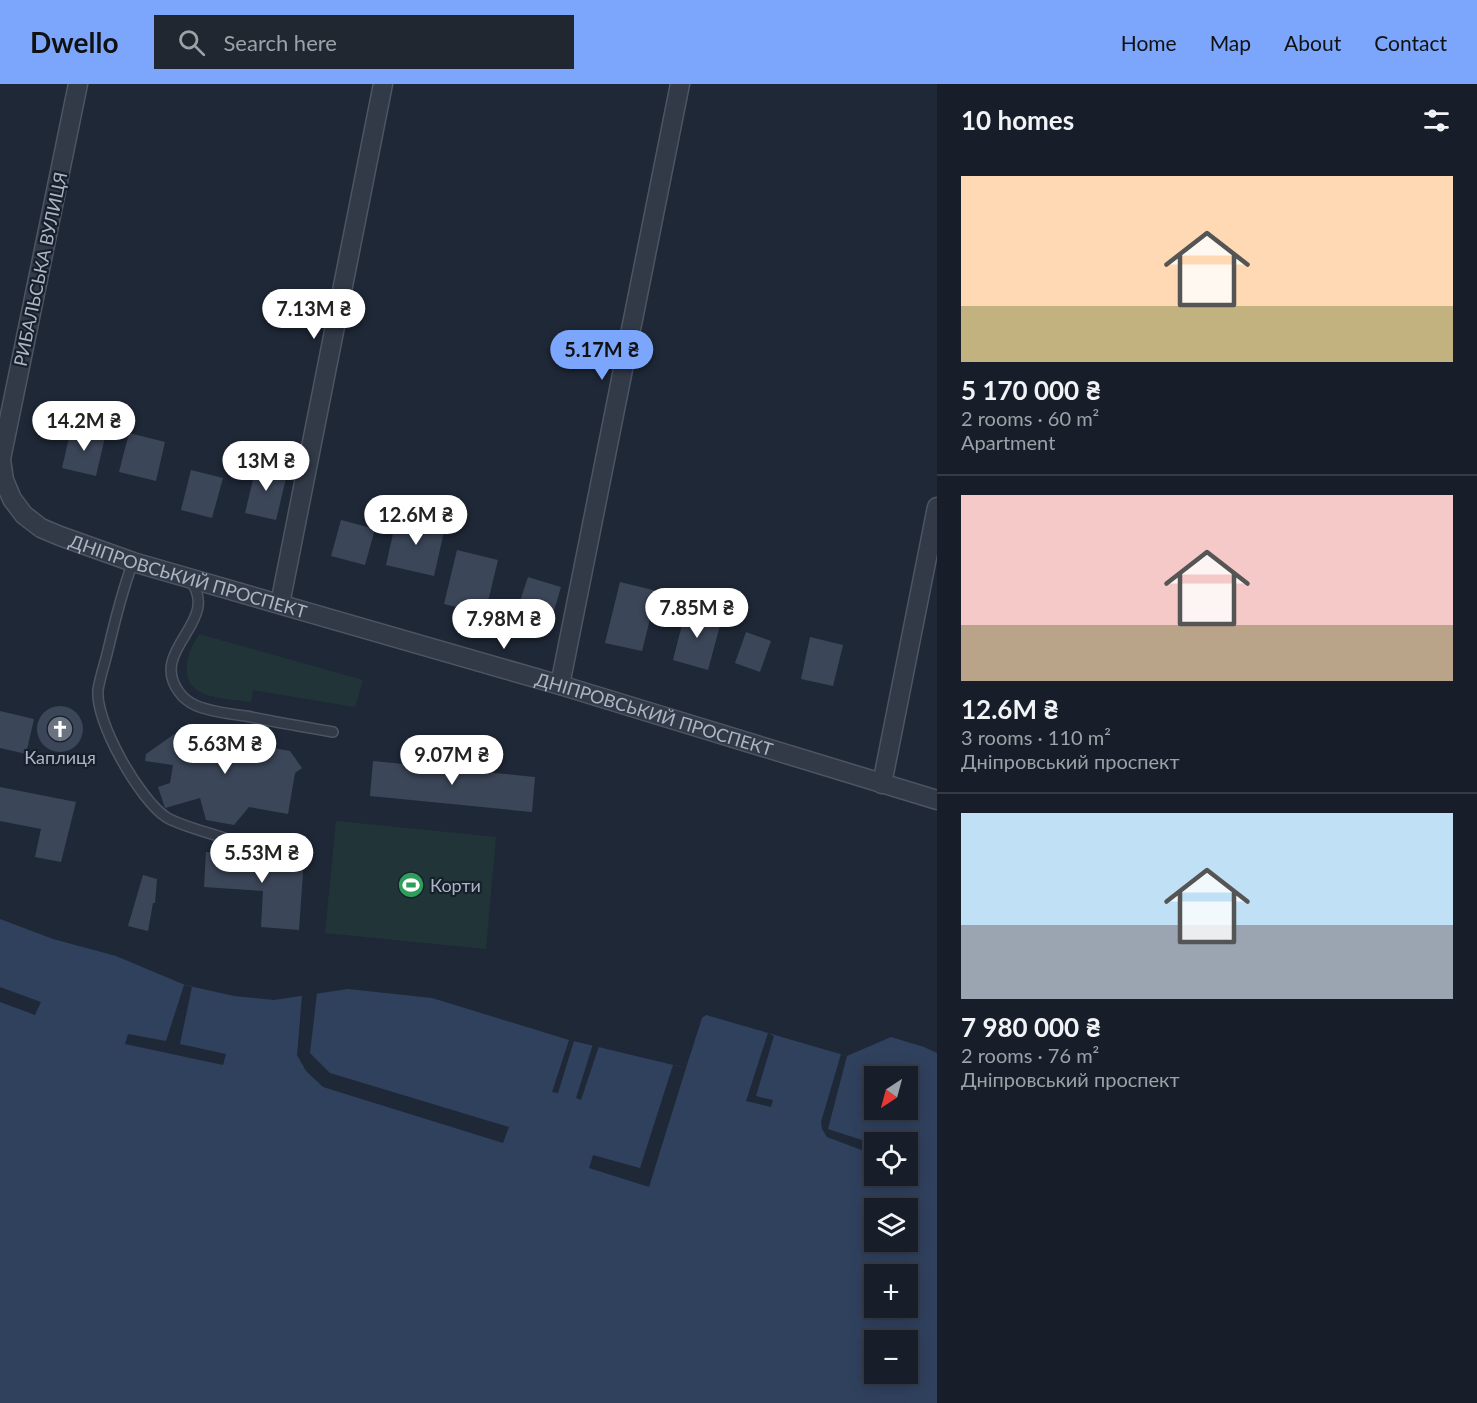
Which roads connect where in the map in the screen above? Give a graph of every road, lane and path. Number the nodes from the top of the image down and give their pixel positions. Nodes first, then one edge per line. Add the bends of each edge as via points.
1 (78, 84) edge
2 (383, 84) edge
3 (680, 84) edge
4 (937, 507) edge
5 (60, 536) joint
6 (133, 562) junction
7 (188, 577) junction
8 (280, 604) junction
9 (560, 686) junction
10 (333, 732) dead end
11 (882, 784) junction
12 (937, 800) edge
13 (227, 838) dead end

1 - 5 street, РИБАЛЬСЬКА ВУЛИЦЯ via 1,459 4,480 24,515
2 - 8 street
3 - 9 street
4 - 11 street
5 - 6 street, ДНІПРОВСЬКИЙ ПРОСПЕКТ
6 - 7 street, ДНІПРОВСЬКИЙ ПРОСПЕКТ
6 - 13 lane via 121,594 98,691 99,709 135,783 157,810 169,819
7 - 8 street, ДНІПРОВСЬКИЙ ПРОСПЕКТ
7 - 10 lane via 199,605 195,620 171,661 173,683 179,693 209,710
8 - 9 street, ДНІПРОВСЬКИЙ ПРОСПЕКТ
9 - 11 street, ДНІПРОВСЬКИЙ ПРОСПЕКТ
11 - 12 street, ДНІПРОВСЬКИЙ ПРОСПЕКТ

